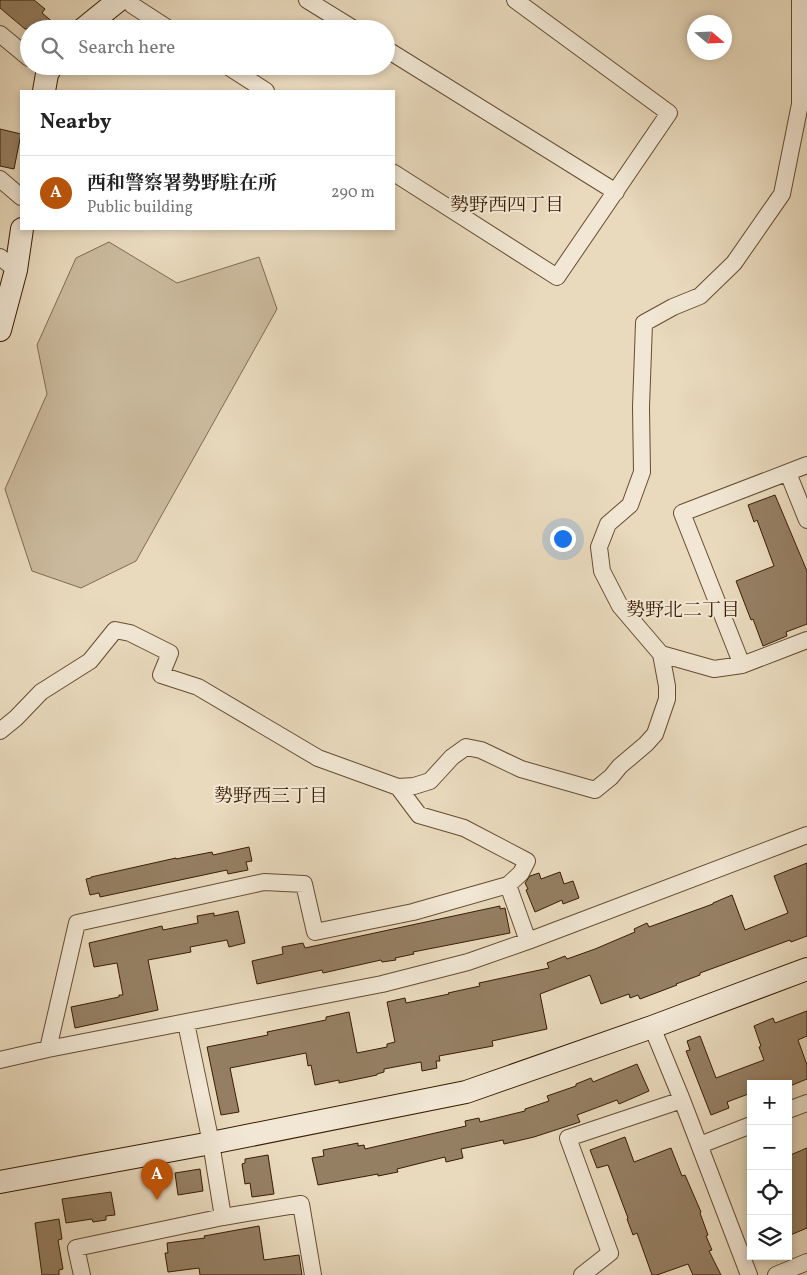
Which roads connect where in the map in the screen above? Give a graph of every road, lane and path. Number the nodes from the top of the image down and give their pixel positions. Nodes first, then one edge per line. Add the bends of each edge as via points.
1 (119, 0) edge
2 (129, 0) edge
3 (307, 0) edge
4 (518, 0) edge
5 (800, 0) edge
6 (93, 20) edge
7 (155, 20) edge
8 (339, 20) edge
9 (0, 34) edge
10 (20, 51) edge
11 (395, 55) edge
12 (241, 75) edge
13 (264, 90) edge
14 (395, 174) edge
15 (0, 179) edge
16 (616, 192) junction
17 (20, 196) edge
18 (22, 230) edge
19 (8, 263) edge
20 (0, 330) edge
21 (807, 466) edge
22 (788, 473) junction
23 (807, 520) edge
24 (807, 640) edge
25 (662, 654) junction
26 (742, 665) junction
27 (0, 731) edge
28 (398, 787) junction
29 (807, 835) edge
30 (508, 885) junction
31 (528, 941) junction
32 (807, 969) edge
33 (186, 1023) junction
34 (652, 1027) junction
35 (48, 1049) junction
36 (0, 1060) edge
37 (682, 1100) junction
38 (807, 1103) edge
39 (792, 1109) edge
40 (747, 1127) edge
41 (211, 1142) junction
42 (700, 1145) junction
43 (0, 1182) edge
44 (223, 1217) junction
45 (807, 1262) edge
46 (82, 1275) edge
47 (313, 1275) edge
48 (582, 1275) edge
49 (749, 1275) edge
50 (776, 1275) edge

1 - 6 street
2 - 7 street
3 - 8 street
4 - 16 street via 669,113
5 - 25 street via 800,104 782,194 734,263 700,296 644,323 642,472 630,505 608,524 599,547 602,571 620,606
9 - 10 street
11 - 16 street
12 - 13 street
14 - 16 street via 557,277
15 - 17 street
18 - 19 street
19 - 20 street
21 - 22 street
22 - 23 street
22 - 26 street via 682,513
24 - 26 street
25 - 26 street via 714,669
25 - 28 street via 668,699 655,734 595,790 521,768 466,746 430,781
27 - 28 street via 41,692 90,661 115,630 130,633 170,653 161,675 198,687 318,758
28 - 30 street via 419,815 464,828 527,861 521,873
29 - 31 street
30 - 31 street
30 - 35 street via 413,912 315,932 304,884 264,882 76,923
31 - 33 street via 468,962 382,984
32 - 34 street
33 - 35 street
33 - 41 street
34 - 37 street
34 - 41 street via 466,1092
35 - 36 street
37 - 42 street
37 - 48 street via 568,1138 610,1253
38 - 39 street
40 - 42 street
41 - 43 street
41 - 44 street
42 - 49 street
44 - 46 street via 76,1248
44 - 47 street via 301,1204
45 - 50 street

